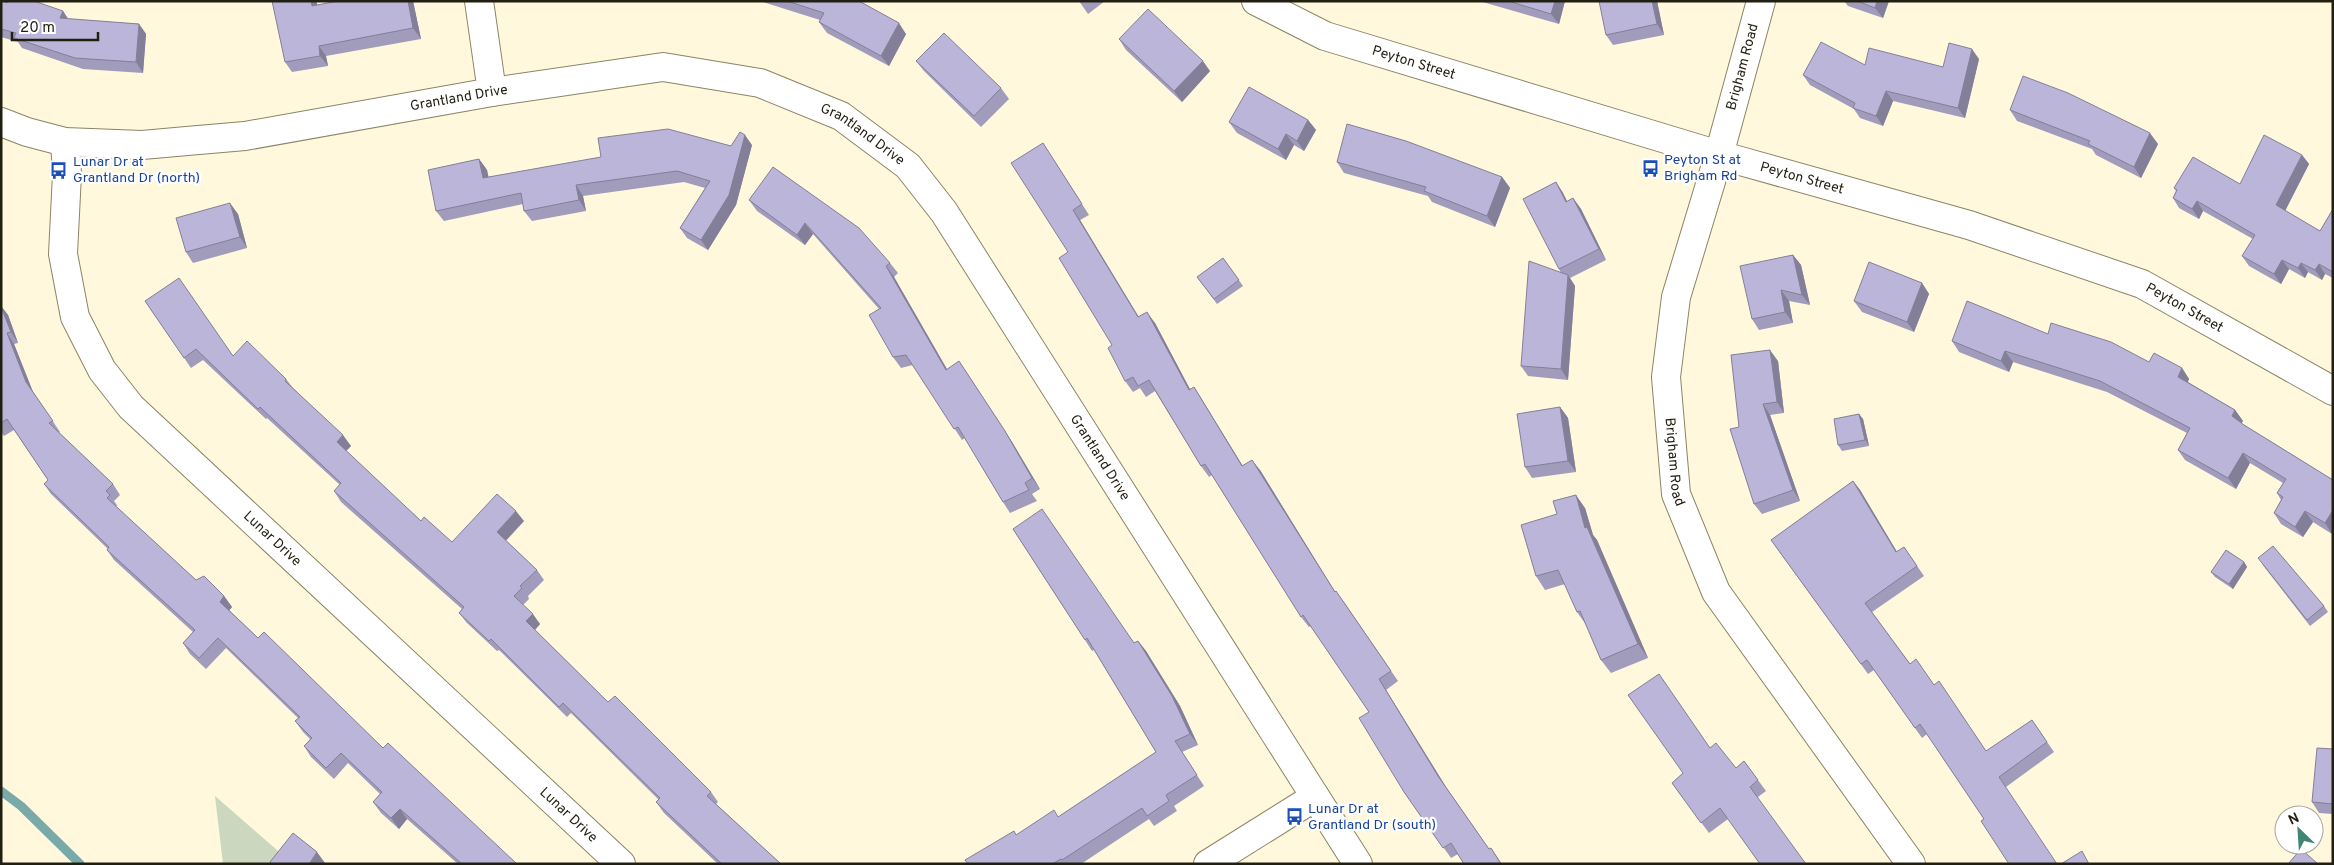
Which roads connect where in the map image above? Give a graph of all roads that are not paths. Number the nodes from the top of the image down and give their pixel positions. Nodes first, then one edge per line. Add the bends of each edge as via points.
1 (479, 1) edge
2 (1256, 1) edge
3 (1761, 1) edge
4 (492, 92) junction
5 (1, 122) edge
6 (65, 142) junction
7 (1719, 155) junction
8 (2333, 390) edge
9 (1316, 797) junction
10 (621, 864) edge
11 (1208, 864) edge
12 (1358, 864) edge
13 (1911, 864) edge

1 - 4 street
2 - 7 street, Peyton Street via 1325,36
3 - 7 street, Brigham Road
4 - 6 street, Grantland Drive via 245,136 142,145
4 - 9 street, Grantland Drive via 663,67 760,83 841,116 908,166 944,212
5 - 6 street, Grantland Drive
6 - 10 street, Lunar Drive via 67,174 63,254 75,316 102,370 145,421
7 - 8 street, Peyton Street via 1969,225 2142,284
7 - 13 street, Brigham Road via 1674,306 1666,377 1676,494 1716,592
9 - 11 street
9 - 12 street, Grantland Drive

